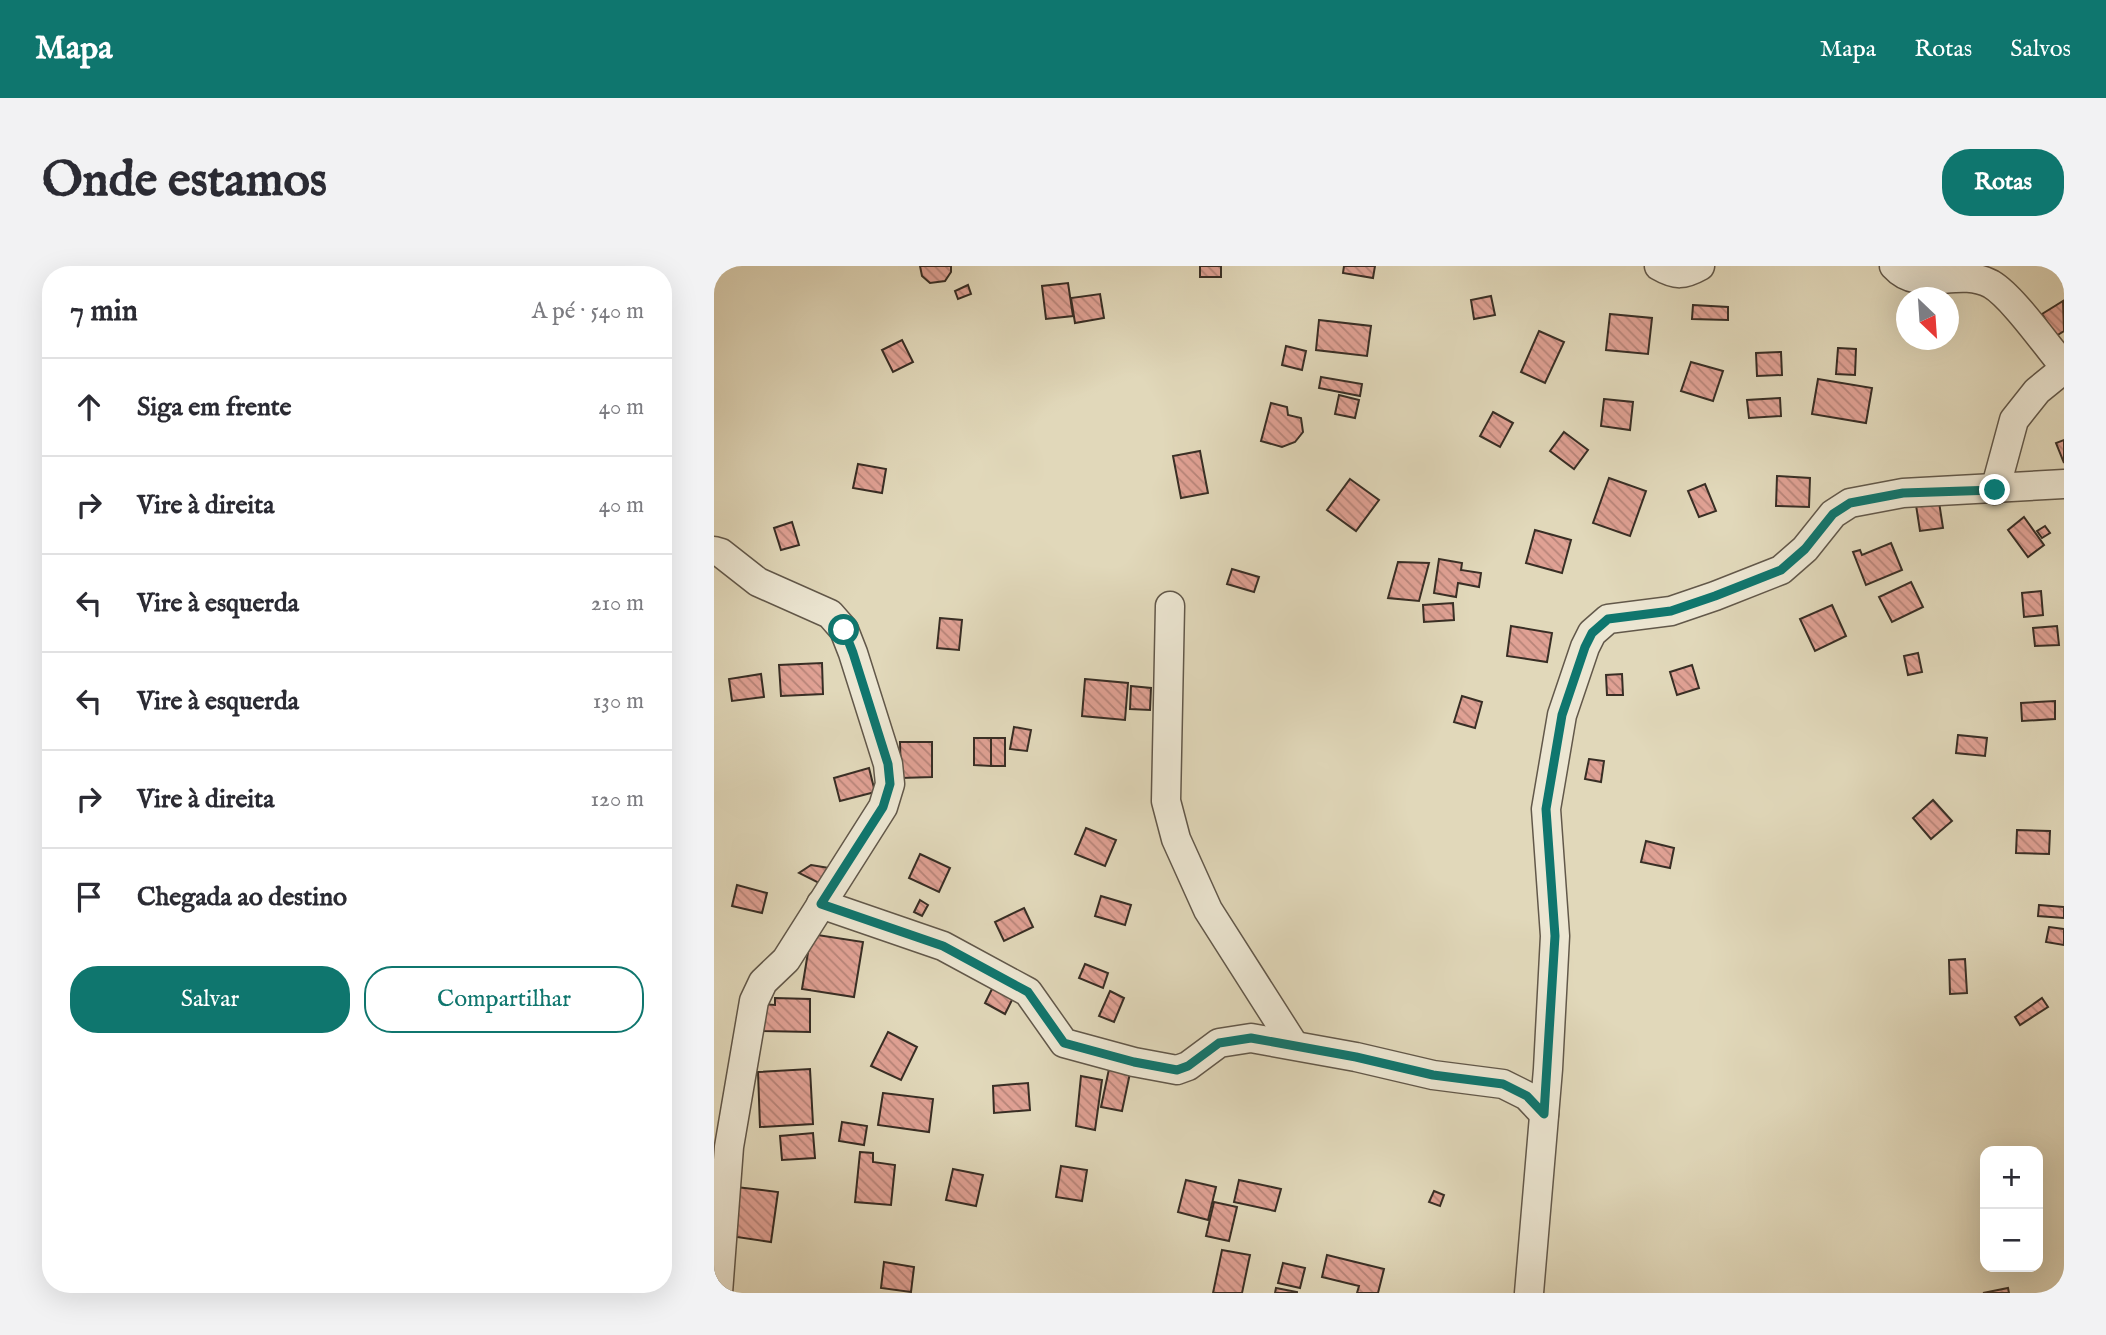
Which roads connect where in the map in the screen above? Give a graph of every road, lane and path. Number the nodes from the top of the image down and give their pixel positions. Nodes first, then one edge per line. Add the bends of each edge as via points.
1 (1660, 266) edge
2 (1700, 266) edge
3 (1894, 266) edge
4 (2064, 368) edge
5 (2064, 484) edge
6 (1995, 490) junction
7 (714, 551) edge
8 (1170, 606) dead end
9 (821, 904) junction
10 (1294, 1045) junction
11 (1544, 1114) junction
12 (718, 1293) edge
13 (1529, 1293) edge

1 - 2 street via 1686,274
3 - 4 street via 1903,276 1916,280 1972,276 1991,284 2007,297
4 - 6 street via 2037,391 2014,420
5 - 6 street
6 - 11 street via 1903,493 1850,503 1833,514 1781,570 1671,611 1608,619 1592,633 1562,715 1546,809 1555,936
7 - 9 street via 758,582 830,614 844,630 888,764 890,784 883,807
8 - 10 street via 1166,801 1176,839 1208,910
9 - 10 street via 943,946 1028,992 1064,1043 1177,1070 1229,1040 1251,1038
9 - 12 street via 754,1001 729,1147
10 - 11 street via 1433,1075 1503,1084 1527,1096
11 - 13 street

